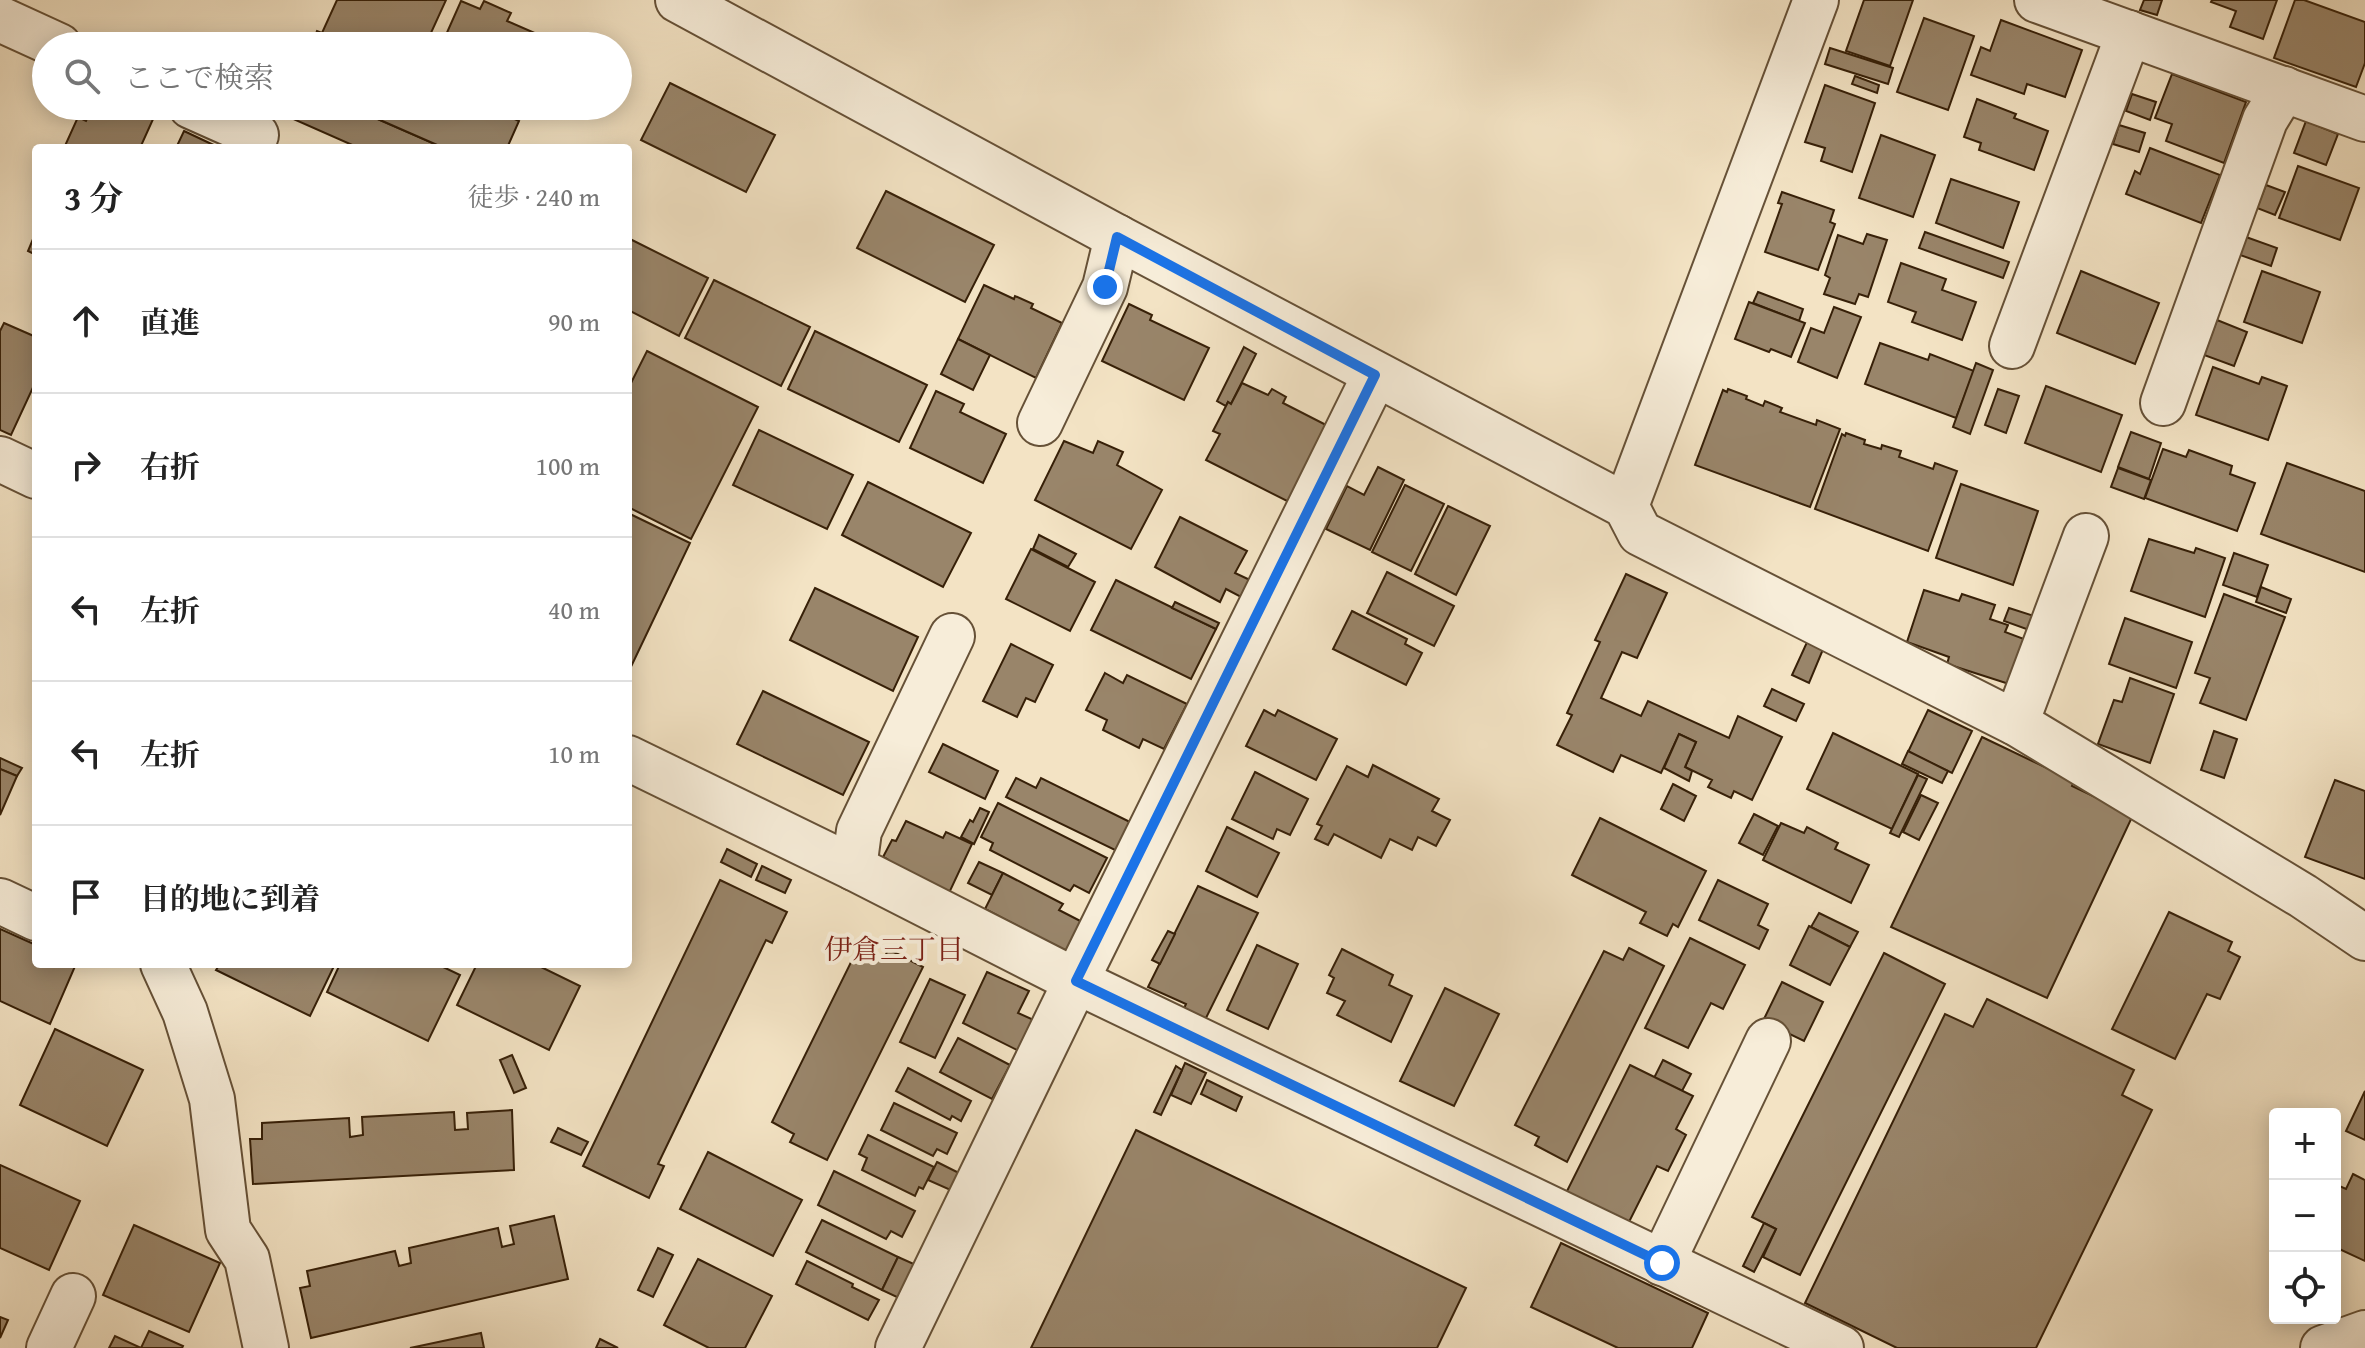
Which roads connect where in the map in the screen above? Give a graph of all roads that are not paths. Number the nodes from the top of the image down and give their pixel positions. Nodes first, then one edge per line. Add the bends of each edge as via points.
1 (678, 0) edge
2 (1816, 0) edge
3 (2037, 0) edge
4 (0, 19) edge
5 (2114, 19) edge
6 (32, 34) edge
7 (2284, 89) junction
8 (2365, 119) edge
9 (222, 120) edge
10 (256, 135) dead end
11 (1117, 237) junction
12 (2012, 346) dead end
13 (1375, 375) junction
14 (2163, 403) dead end
15 (1040, 423) dead end
16 (0, 459) edge
17 (32, 474) edge
18 (1626, 506) junction
19 (2086, 536) dead end
20 (952, 636) dead end
21 (2016, 723) junction
22 (632, 760) edge
23 (854, 868) junction
24 (0, 901) edge
25 (32, 916) edge
26 (2365, 938) edge
27 (165, 968) edge
28 (1076, 981) junction
29 (1768, 1041) dead end
30 (1662, 1263) junction
31 (73, 1296) dead end
32 (2365, 1333) edge
33 (49, 1348) edge
34 (266, 1348) edge
35 (898, 1348) edge
36 (1841, 1348) edge
37 (2323, 1348) edge

1 - 11 street
2 - 18 street
3 - 5 street
4 - 6 street
5 - 7 street
5 - 12 street
7 - 8 street
7 - 14 street via 2265,120
9 - 10 street
11 - 13 street
11 - 15 street via 1105,287
13 - 18 street
13 - 28 street
16 - 17 street
18 - 21 street via 1640,533
19 - 21 street
20 - 23 street via 859,831
21 - 26 street
22 - 23 street
23 - 28 street
24 - 25 street
27 - 34 street via 185,1012 212,1099 228,1230 247,1259
28 - 30 street
28 - 35 street
29 - 30 street
30 - 36 street
31 - 33 street
32 - 37 street

